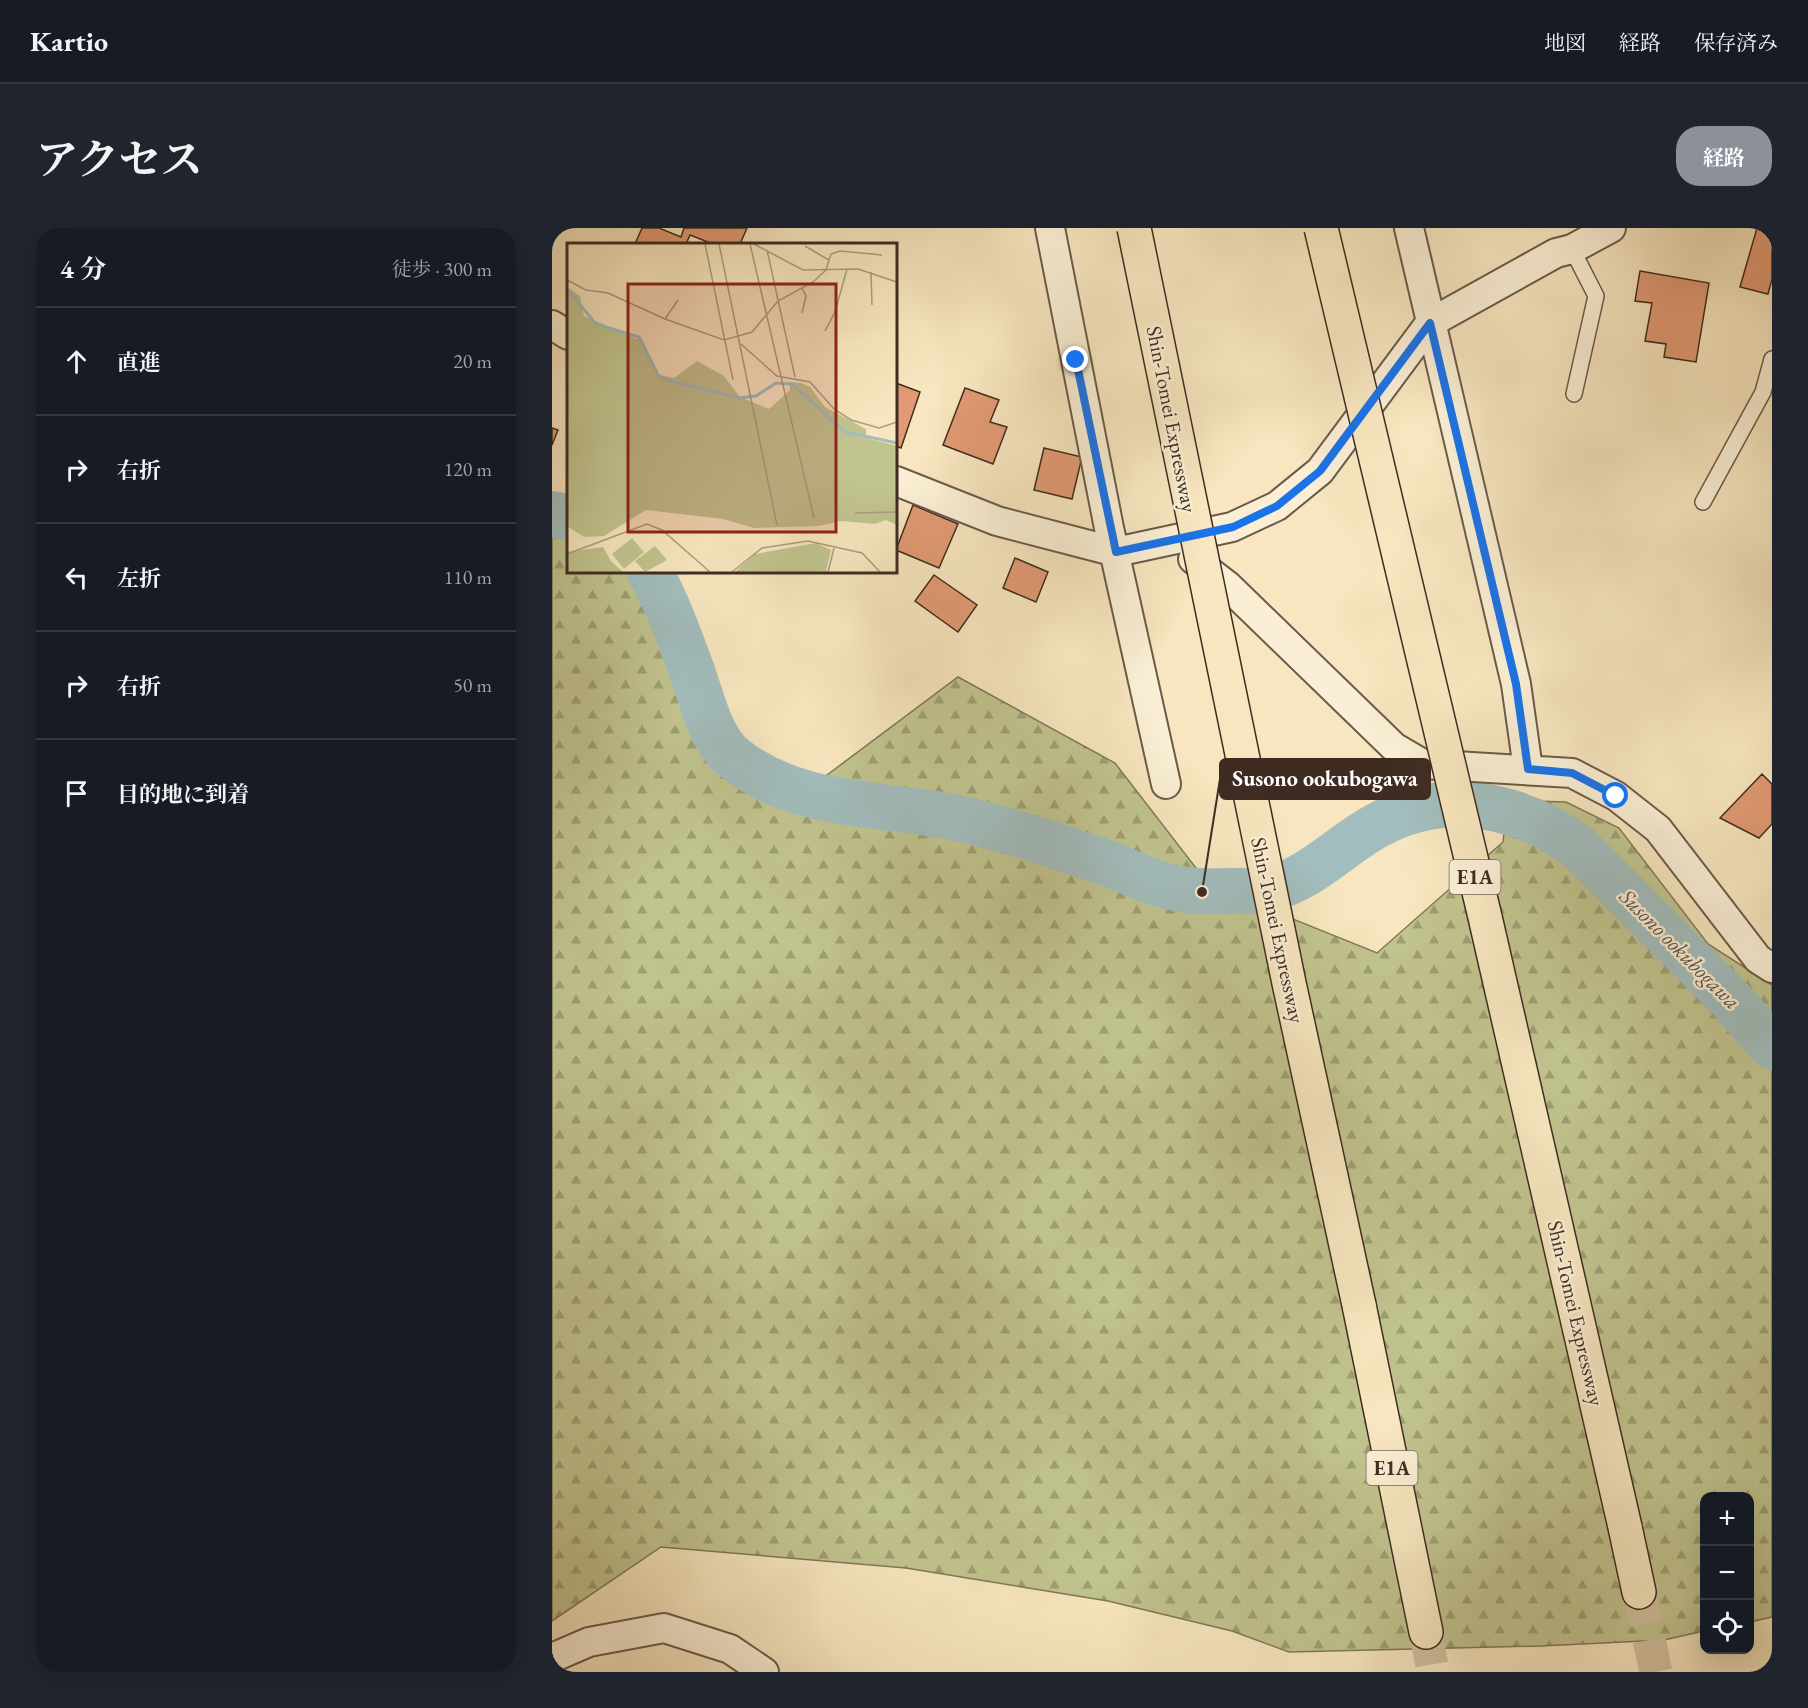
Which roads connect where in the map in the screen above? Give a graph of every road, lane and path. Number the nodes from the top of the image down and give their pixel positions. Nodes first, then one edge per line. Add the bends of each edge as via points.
1 (1050, 228) edge
2 (1134, 228) edge
3 (1321, 228) edge
4 (1409, 228) edge
5 (1611, 228) edge
6 (1572, 249) junction
7 (1430, 323) junction
8 (552, 325) edge
9 (567, 334) edge
10 (1772, 359) edge
11 (1574, 394) dead end
12 (897, 481) edge
13 (1703, 502) dead end
14 (1170, 542) junction
15 (1116, 552) junction
16 (1528, 769) junction
17 (1166, 784) dead end
18 (1772, 968) edge
19 (1639, 1592) tunnel mouth
20 (1426, 1632) tunnel mouth
21 (552, 1658) edge
22 (764, 1672) edge

1 - 15 street
2 - 20 highway, Shin-Tomei Expressway / E1A, bridge
3 - 19 highway, Shin-Tomei Expressway / E1A, bridge via 1482,905
4 - 7 street
5 - 6 street
6 - 7 street via 1556,253
6 - 11 lane via 1596,296
7 - 14 street via 1320,471 1277,506 1233,527
7 - 16 street via 1516,684
8 - 9 street
10 - 13 lane via 1763,392
12 - 15 street via 997,521
14 - 15 street
14 - 16 street via 1228,586 1394,747 1423,764
15 - 17 street
16 - 18 street via 1572,773 1616,796 1658,829 1758,959
21 - 22 street via 589,1642 664,1628 730,1649

